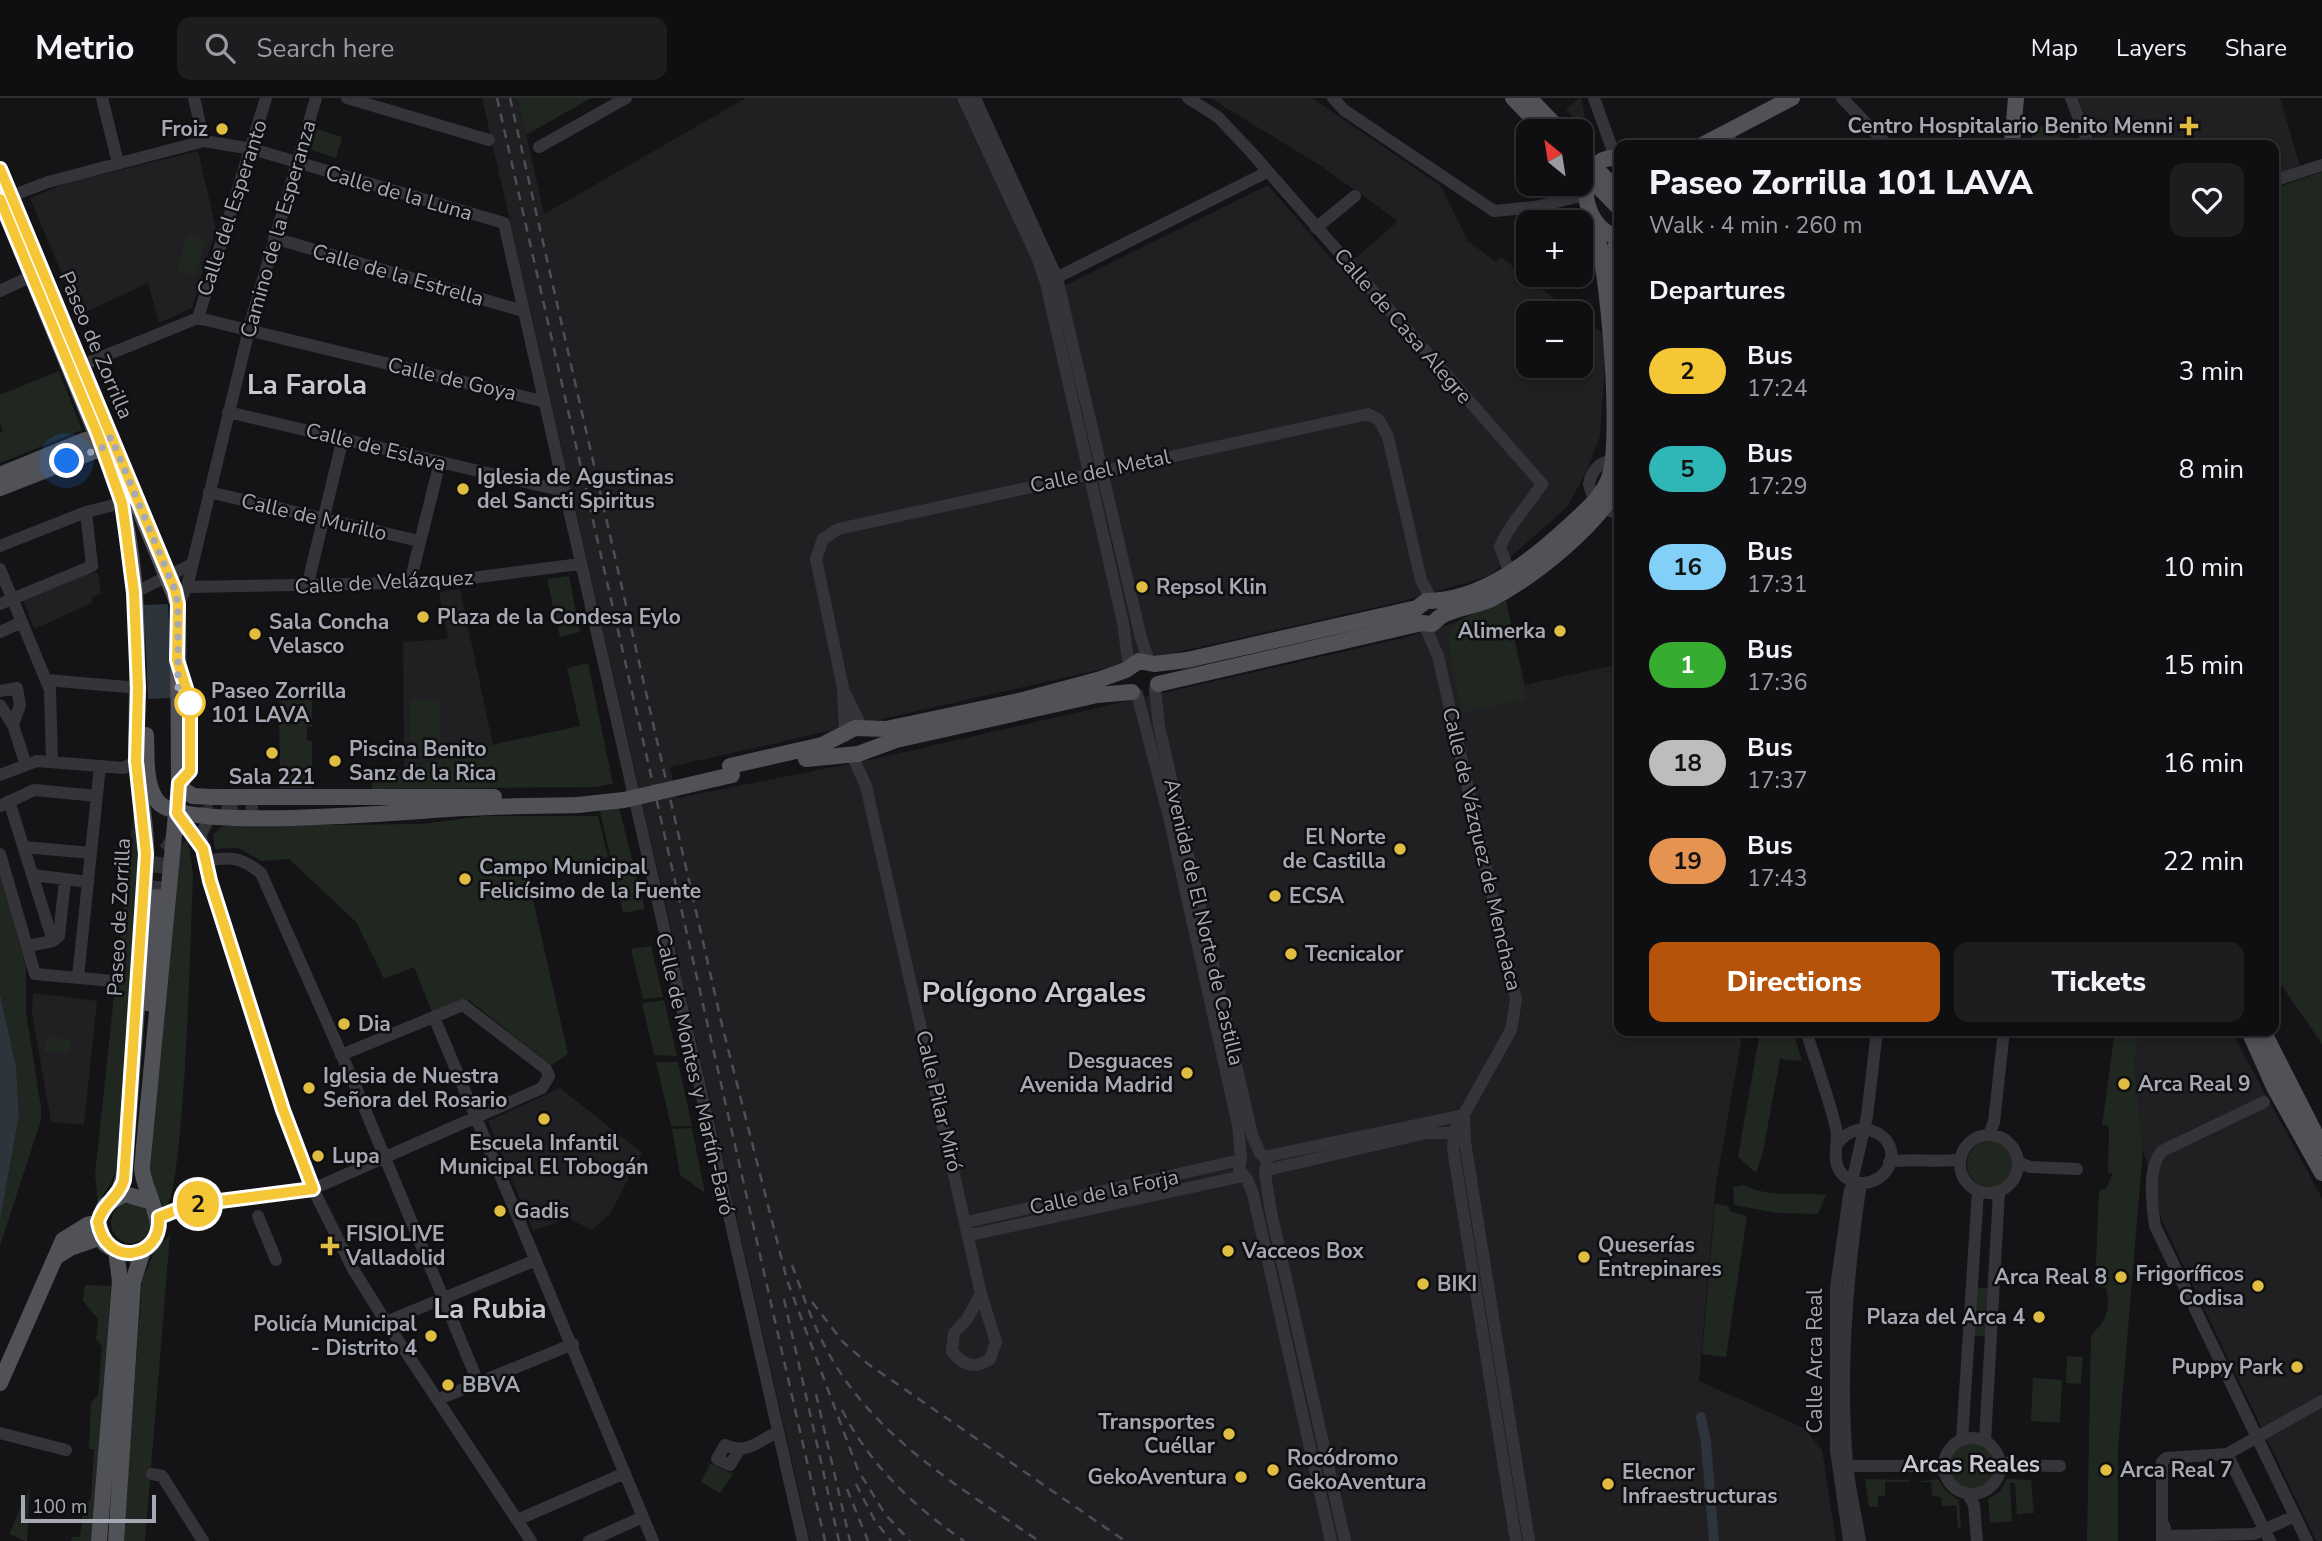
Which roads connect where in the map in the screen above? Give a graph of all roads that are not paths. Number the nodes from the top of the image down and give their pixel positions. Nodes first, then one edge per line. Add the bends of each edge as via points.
1 (102, 98) edge
2 (194, 98) edge
3 (267, 98) edge
4 (316, 98) edge
5 (347, 98) edge
6 (625, 98) edge
7 (963, 98) edge
8 (975, 98) edge
9 (1188, 98) edge
10 (1333, 98) edge
11 (1513, 98) edge
12 (1529, 98) edge
13 (1594, 98) edge
14 (1793, 98) edge
15 (1842, 98) edge
16 (2016, 98) edge
17 (2070, 98) edge
18 (1533, 119) edge
19 (1549, 119) edge
20 (1730, 139) edge
21 (489, 140) dead end
22 (1882, 140) edge
23 (2012, 140) edge
24 (2087, 140) edge
25 (204, 141) junction
26 (538, 147) dead end
27 (252, 149) junction
28 (1614, 150) edge
29 (1614, 159) edge
30 (118, 163) junction
31 (296, 164) junction
32 (2322, 165) edge
33 (1593, 168) edge
34 (0, 169) edge
35 (1267, 172) junction
36 (1593, 174) edge
37 (1593, 177) edge
38 (2279, 179) edge
39 (1614, 189) edge
40 (1582, 196) edge
41 (5, 197) edge
42 (1355, 197) dead end
43 (1614, 202) edge
44 (1593, 221) joint
45 (504, 223) joint
46 (1316, 228) junction
47 (1614, 235) edge
48 (274, 238) junction
49 (32, 276) junction
50 (1052, 280) junction
51 (0, 291) edge
52 (523, 311) junction
53 (198, 318) junction
54 (248, 331) junction
55 (82, 365) junction
56 (1614, 398) edge
57 (542, 401) junction
58 (228, 412) junction
59 (1379, 420) joint
60 (343, 438) junction
61 (104, 440) junction
62 (440, 462) junction
63 (1614, 467) edge
64 (1102, 470) junction
65 (1088, 472) junction
66 (0, 475) edge
67 (0, 488) edge
68 (209, 492) junction
69 (564, 495) junction
70 (122, 503) junction
71 (1606, 507) edge
72 (86, 512) junction
73 (324, 519) junction
74 (419, 541) junction
75 (0, 546) edge
76 (190, 565) junction
77 (580, 565) junction
78 (0, 569) edge
79 (1510, 574) junction
80 (169, 575) junction
81 (410, 582) junction
82 (187, 587) junction
83 (307, 587) junction
84 (134, 593) junction
85 (6, 602) edge
86 (178, 604) junction
87 (1428, 612) junction
88 (22, 622) junction
89 (0, 632) edge
90 (136, 640) junction
91 (1152, 663) junction
92 (1128, 669) junction
93 (47, 680) junction
94 (1157, 686) junction
95 (138, 688) junction
96 (843, 688) junction
97 (0, 691) edge
98 (1134, 693) junction
99 (0, 705) edge
100 (13, 725) junction
101 (863, 730) junction
102 (845, 736) junction
103 (859, 751) junction
104 (52, 761) junction
105 (136, 761) junction
106 (26, 765) junction
107 (100, 766) junction
108 (731, 771) junction
109 (0, 775) edge
110 (179, 787) junction
111 (97, 796) junction
112 (489, 797) junction
113 (577, 800) junction
114 (4, 803) edge
115 (258, 807) tunnel mouth
116 (177, 813) junction
117 (210, 816) junction
118 (24, 847) junction
119 (91, 853) junction
120 (0, 854) edge
121 (204, 855) junction
122 (33, 875) junction
123 (65, 880) junction
124 (88, 882) junction
125 (157, 897) tunnel mouth
126 (53, 941) junction
127 (28, 946) junction
128 (78, 977) junction
129 (113, 981) dead end
130 (434, 1017) junction
131 (1809, 1036) edge
132 (1877, 1036) edge
133 (1884, 1036) edge
134 (2003, 1036) edge
135 (2251, 1036) edge
136 (2266, 1036) edge
137 (341, 1055) junction
138 (2264, 1102) dead end
139 (1464, 1115) junction
140 (475, 1116) junction
141 (1868, 1129) junction
142 (1460, 1133) junction
143 (1839, 1136) junction
144 (1993, 1136) junction
145 (2322, 1147) edge
146 (384, 1157) junction
147 (1890, 1158) junction
148 (1240, 1159) junction
149 (1264, 1163) junction
150 (1956, 1163) junction
151 (2022, 1166) junction
152 (2077, 1169) dead end
153 (2322, 1173) edge
154 (1245, 1178) junction
155 (1856, 1182) junction
156 (121, 1188) junction
157 (313, 1189) junction
158 (1978, 1192) junction
159 (1999, 1192) junction
160 (149, 1201) junction
161 (257, 1206) junction
162 (159, 1217) junction
163 (969, 1228) junction
164 (100, 1229) junction
165 (143, 1250) junction
166 (116, 1251) junction
167 (276, 1260) dead end
168 (536, 1260) junction
169 (981, 1294) junction
170 (444, 1298) junction
171 (386, 1322) junction
172 (573, 1344) junction
173 (7, 1356) edge
174 (478, 1382) junction
175 (0, 1383) edge
176 (439, 1399) junction
177 (2322, 1401) edge
178 (778, 1432) junction
179 (0, 1433) edge
180 (2258, 1438) junction
181 (1962, 1440) junction
182 (1985, 1441) junction
183 (66, 1450) dead end
184 (739, 1450) dead end
185 (2227, 1454) junction
186 (1945, 1465) junction
187 (2000, 1465) junction
188 (2060, 1465) dead end
189 (1842, 1466) junction
190 (625, 1473) junction
191 (152, 1474) dead end
192 (1973, 1498) junction
193 (2295, 1516) junction
194 (643, 1517) junction
195 (2162, 1518) junction
196 (517, 1520) junction
197 (2267, 1535) edge
198 (99, 1541) edge
199 (116, 1541) edge
200 (203, 1541) edge
201 (531, 1541) edge
202 (589, 1541) edge
203 (653, 1541) edge
204 (803, 1541) edge
205 (1331, 1541) edge
206 (1345, 1541) edge
207 (1516, 1541) edge
208 (1529, 1541) edge
209 (1849, 1541) edge
210 (1860, 1541) edge
211 (1977, 1541) edge
212 (2162, 1541) edge
213 (2307, 1541) edge

1 - 30 street
2 - 25 street
3 - 27 street, Calle del Esperanto
4 - 31 street, Camino de la Esperanza
5 - 21 street
6 - 26 street
7 - 50 street
8 - 50 street
9 - 35 street, Calle de Casa Alegre via 1224,122
10 - 40 street via 1344,110 1494,211
11 - 18 main road
12 - 19 main road
13 - 28 street
14 - 20 main road
15 - 22 street
16 - 23 main road
17 - 24 street
25 - 27 street, Calle de la Luna
25 - 30 street, Calle de la Luna
27 - 31 street, Calle de la Luna
27 - 53 street, Calle del Esperanto
29 - 33 main road
30 - 41 street, Calle de la Luna
31 - 45 street, Calle de la Luna
31 - 48 street, Camino de la Esperanza
32 - 38 street
34 - 41 main road, Paseo de Zorrilla
35 - 46 street, Calle de Casa Alegre
35 - 50 street
36 - 39 main road
37 - 43 main road
41 - 49 main road, Paseo de Zorrilla
41 - 55 main road, Paseo de Zorrilla
42 - 46 street
44 - 47 main road
44 - 56 main road via 1602,249
45 - 52 street, Calle de Montes y Martín-Baró
46 - 79 street, Calle de Casa Alegre via 1542,484 1504,535 1500,547
48 - 52 street, Calle de la Estrella
48 - 54 street, Camino de la Esperanza
49 - 51 street
49 - 61 main road, Paseo de Zorrilla
50 - 64 street
50 - 65 street
52 - 57 street, Calle de Montes y Martín-Baró
53 - 54 street, Calle de Goya
53 - 55 street
54 - 57 street, Calle de Goya
54 - 58 street, Camino de la Esperanza
55 - 61 main road, Paseo de Zorrilla
57 - 69 street, Calle de Montes y Martín-Baró
58 - 60 street, Calle de Eslava
58 - 68 street, Camino de la Esperanza
59 - 64 street, Calle del Metal via 1368,414 1349,416
59 - 87 street, Calle de Vázquez de Menchaca via 1388,437
60 - 62 street, Calle de Eslava
60 - 73 street
61 - 66 main road
61 - 67 main road
61 - 70 main road, Paseo de Zorrilla
61 - 80 main road, Paseo de Zorrilla
62 - 69 street, Calle de Eslava
62 - 74 street
63 - 71 main road
64 - 65 street, Calle del Metal
64 - 91 street via 1141,638
65 - 92 street via 1123,622
65 - 96 street, Calle del Metal via 838,529 823,539 816,559
68 - 73 street, Calle de Murillo
68 - 76 street, Camino de la Esperanza
69 - 77 street, Calle de Montes y Martín-Baró
70 - 72 street
70 - 84 main road, Paseo de Zorrilla
71 - 79 main road
71 - 87 main road via 1528,577 1487,601
72 - 75 street
72 - 85 street via 92,566
73 - 74 street, Calle de Murillo
73 - 83 street
74 - 81 street
76 - 80 street
76 - 82 street, Camino de la Esperanza
77 - 81 street, Calle de Velázquez
77 - 178 street, Calle de Montes y Martín-Baró
78 - 85 street
79 - 87 main road
80 - 84 street
80 - 86 main road, Paseo de Zorrilla
81 - 83 street, Calle de Velázquez
82 - 83 street, Calle de Velázquez
82 - 86 street, Camino de la Esperanza
84 - 90 main road, Paseo de Zorrilla
85 - 88 street
86 - 110 main road, Paseo de Zorrilla
87 - 91 main road
87 - 94 main road
87 - 139 street, Calle de Vázquez de Menchaca via 1516,1000 1511,1030
88 - 89 street
88 - 93 street
90 - 95 main road, Paseo de Zorrilla
90 - 116 main road, Paseo de Zorrilla via 142,650 148,776 158,802
91 - 92 main road via 1139,661
91 - 94 main road via 1159,674
92 - 98 main road via 1126,683
92 - 101 main road via 1023,700 899,727
93 - 95 street
93 - 104 street
94 - 98 main road via 1146,694
94 - 149 street, Avenida de El Norte de Castilla via 1167,761 1252,1135
95 - 105 main road, Paseo de Zorrilla
96 - 101 street
96 - 102 street
97 - 100 street via 17,688 20,705
98 - 103 main road via 1097,695
98 - 148 street, Avenida de El Norte de Castilla via 1175,844 1238,1125
99 - 100 street
100 - 106 street
101 - 102 main road via 852,729
101 - 103 main road via 869,737
102 - 103 main road via 845,746
102 - 108 main road
103 - 108 main road
103 - 163 street, Calle Pilar Miró
104 - 106 street
104 - 107 street
105 - 107 street via 124,768
105 - 156 main road, Paseo de Zorrilla via 146,854
106 - 109 street
107 - 111 street
108 - 113 main road
110 - 112 main road via 193,796 212,797
110 - 116 main road, Paseo de Zorrilla
111 - 114 street via 34,790
111 - 119 street
112 - 113 main road
112 - 115 main road via 387,807
113 - 117 main road via 389,815
114 - 118 street
116 - 117 main road
116 - 121 street
116 - 160 main road, Paseo de Zorrilla via 142,1168
117 - 121 street via 201,835
118 - 119 street
118 - 122 street
119 - 124 street
120 - 127 street
121 - 137 street via 246,861 261,873
121 - 157 street via 283,1110
122 - 123 street
122 - 126 street
123 - 124 street
123 - 126 street via 59,936
124 - 128 street
125 - 156 main road via 141,1078 130,1164
126 - 127 street
127 - 128 street via 35,974
128 - 129 street
130 - 137 street
130 - 140 street
130 - 140 street via 463,1005 550,1076 542,1088
131 - 143 street
132 - 141 street
133 - 141 street
134 - 144 street
135 - 153 main road
136 - 145 main road
137 - 146 street
138 - 180 street via 2162,1151 2153,1167 2155,1226
139 - 142 street, Calle de Vázquez de Menchaca
139 - 149 street
140 - 146 street
140 - 168 street
141 - 143 street
141 - 147 street via 1885,1139
141 - 155 street, Calle Arca Real
142 - 149 street via 1426,1133
142 - 207 street via 1454,1149
142 - 208 street
143 - 155 street via 1836,1163 1841,1173
144 - 150 street via 1970,1142
144 - 151 street via 2014,1149
146 - 157 street
146 - 170 street
147 - 150 street
147 - 155 street via 1880,1177
148 - 149 street via 1251,1152
148 - 154 street, Avenida de El Norte de Castilla
148 - 163 street, Calle de la Forja
149 - 154 street via 1258,1180
149 - 206 street, Avenida de El Norte de Castilla
150 - 158 street via 1966,1182
151 - 152 street
151 - 159 street via 2011,1184
154 - 163 street, Calle de la Forja
154 - 205 street, Avenida de El Norte de Castilla
155 - 189 street, Calle Arca Real via 1836,1288
156 - 160 main road
156 - 164 main road via 105,1205
157 - 161 street
157 - 171 street
158 - 159 street
158 - 181 street
159 - 182 street
160 - 162 main road, Paseo de Zorrilla
161 - 162 street via 189,1205
161 - 167 street
162 - 165 main road via 156,1237
163 - 169 street, Calle Pilar Miró
164 - 166 main road
164 - 173 main road via 56,1257
165 - 166 main road via 131,1254
165 - 199 main road via 133,1282
166 - 198 main road via 120,1281
168 - 170 street
168 - 172 street
169 - 169 street, Calle Pilar Miró via 951,1342 958,1360 967,1365 984,1363 995,1349
170 - 171 street
170 - 174 street
171 - 176 street
172 - 174 street
172 - 190 street
173 - 175 main road
174 - 176 street
176 - 196 street
177 - 180 street
178 - 184 street
178 - 204 street, Calle de Montes y Martín-Baró
179 - 183 street
180 - 185 street
180 - 193 street
181 - 182 street
181 - 186 street via 1951,1448
182 - 187 street via 1995,1449
185 - 195 street via 2166,1458 2162,1462
185 - 197 street
186 - 189 street
186 - 192 street via 1952,1486
187 - 188 street
187 - 192 street via 1996,1482
189 - 209 street, Calle Arca Real
189 - 210 street, Calle Arca Real
190 - 194 street
190 - 196 street
191 - 200 street via 162,1476
192 - 211 street
193 - 197 street
193 - 213 street
194 - 202 street
194 - 203 street
195 - 197 street via 2167,1536
195 - 212 street
196 - 201 street

